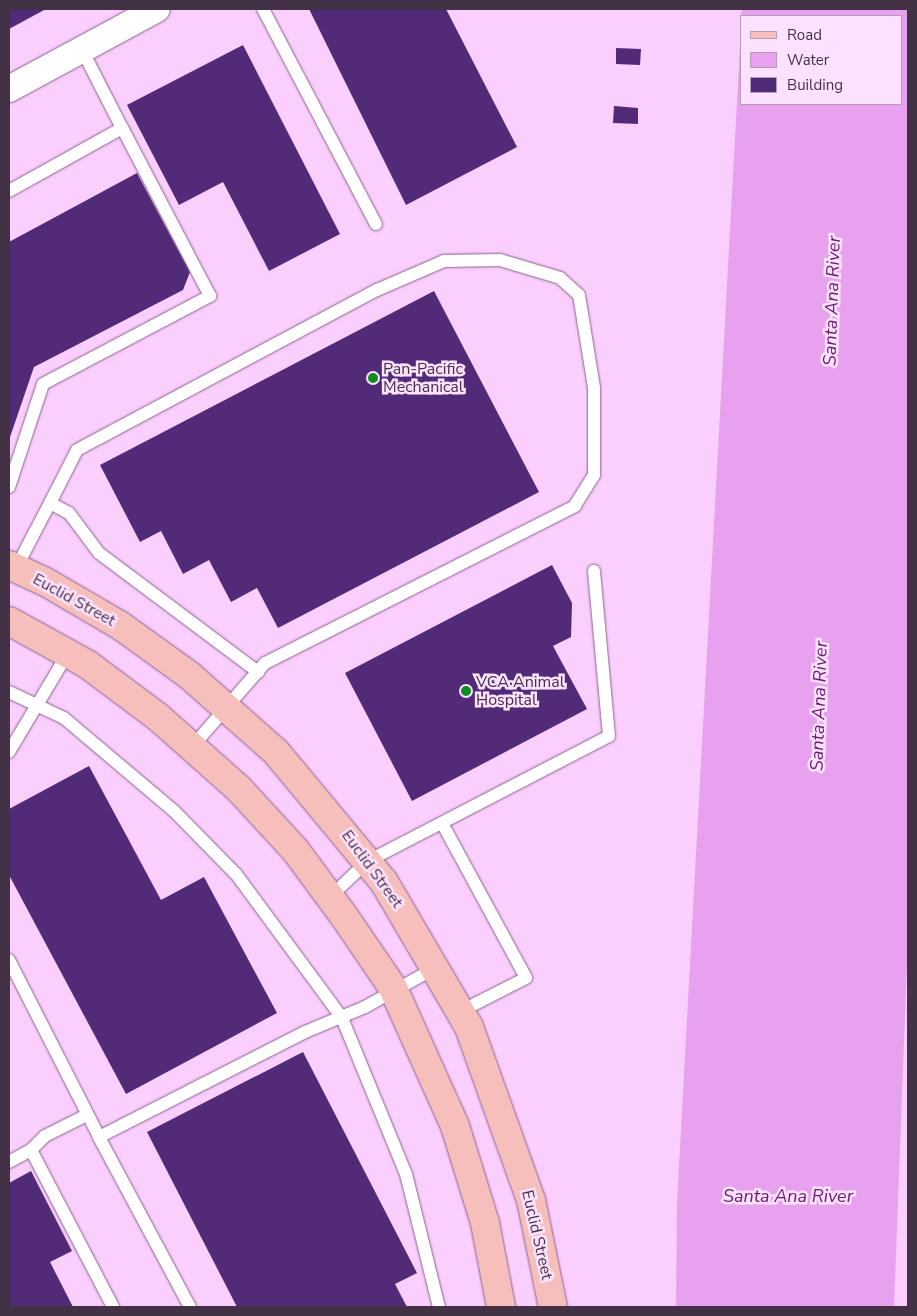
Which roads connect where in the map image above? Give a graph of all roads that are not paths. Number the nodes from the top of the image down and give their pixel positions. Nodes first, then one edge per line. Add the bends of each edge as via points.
1 (157, 9) edge
2 (263, 9) edge
3 (82, 50) junction
4 (9, 89) edge
5 (122, 128) junction
6 (9, 191) edge
7 (376, 224) dead end
8 (9, 487) edge
9 (50, 504) junction
10 (13, 566) edge
11 (594, 571) dead end
12 (9, 621) edge
13 (68, 653) junction
14 (258, 672) junction
15 (9, 692) edge
16 (35, 704) junction
17 (228, 710) junction
18 (192, 747) junction
19 (9, 752) edge
20 (442, 823) junction
21 (368, 861) junction
22 (330, 897) junction
23 (9, 960) edge
24 (437, 967) junction
25 (393, 988) junction
26 (461, 1011) junction
27 (342, 1018) junction
28 (87, 1115) junction
29 (99, 1137) junction
30 (31, 1150) junction
31 (9, 1162) edge
32 (113, 1307) edge
33 (190, 1307) edge
34 (440, 1307) edge
35 (500, 1307) edge
36 (553, 1307) edge

1 - 3 street
2 - 7 lane
3 - 4 street
3 - 5 lane
5 - 6 lane
5 - 8 lane via 210,296 43,384
9 - 10 lane
9 - 14 lane via 69,513 99,553
9 - 14 lane via 77,450 377,290 444,261 500,260 560,278 579,295 594,388 594,475 575,506 265,663
10 - 17 main road, Euclid Street via 121,626 189,675
11 - 20 lane via 609,736
12 - 13 main road
13 - 16 lane
13 - 18 main road via 158,717
14 - 17 lane
15 - 16 lane
16 - 19 lane
16 - 27 lane via 64,718 173,810 236,874
17 - 18 lane
17 - 21 main road, Euclid Street via 276,752
18 - 22 main road via 239,789 296,851
20 - 21 lane
20 - 26 lane via 526,978
21 - 22 lane
21 - 24 main road, Euclid Street
22 - 25 main road
23 - 28 lane
24 - 25 lane
24 - 26 main road, Euclid Street
25 - 27 lane
25 - 35 main road via 455,1126 485,1223
26 - 36 main road, Euclid Street via 531,1200
27 - 29 lane via 305,1032
27 - 34 lane via 406,1174
28 - 29 lane
28 - 30 lane via 45,1136
29 - 33 lane
30 - 31 lane
30 - 32 lane

